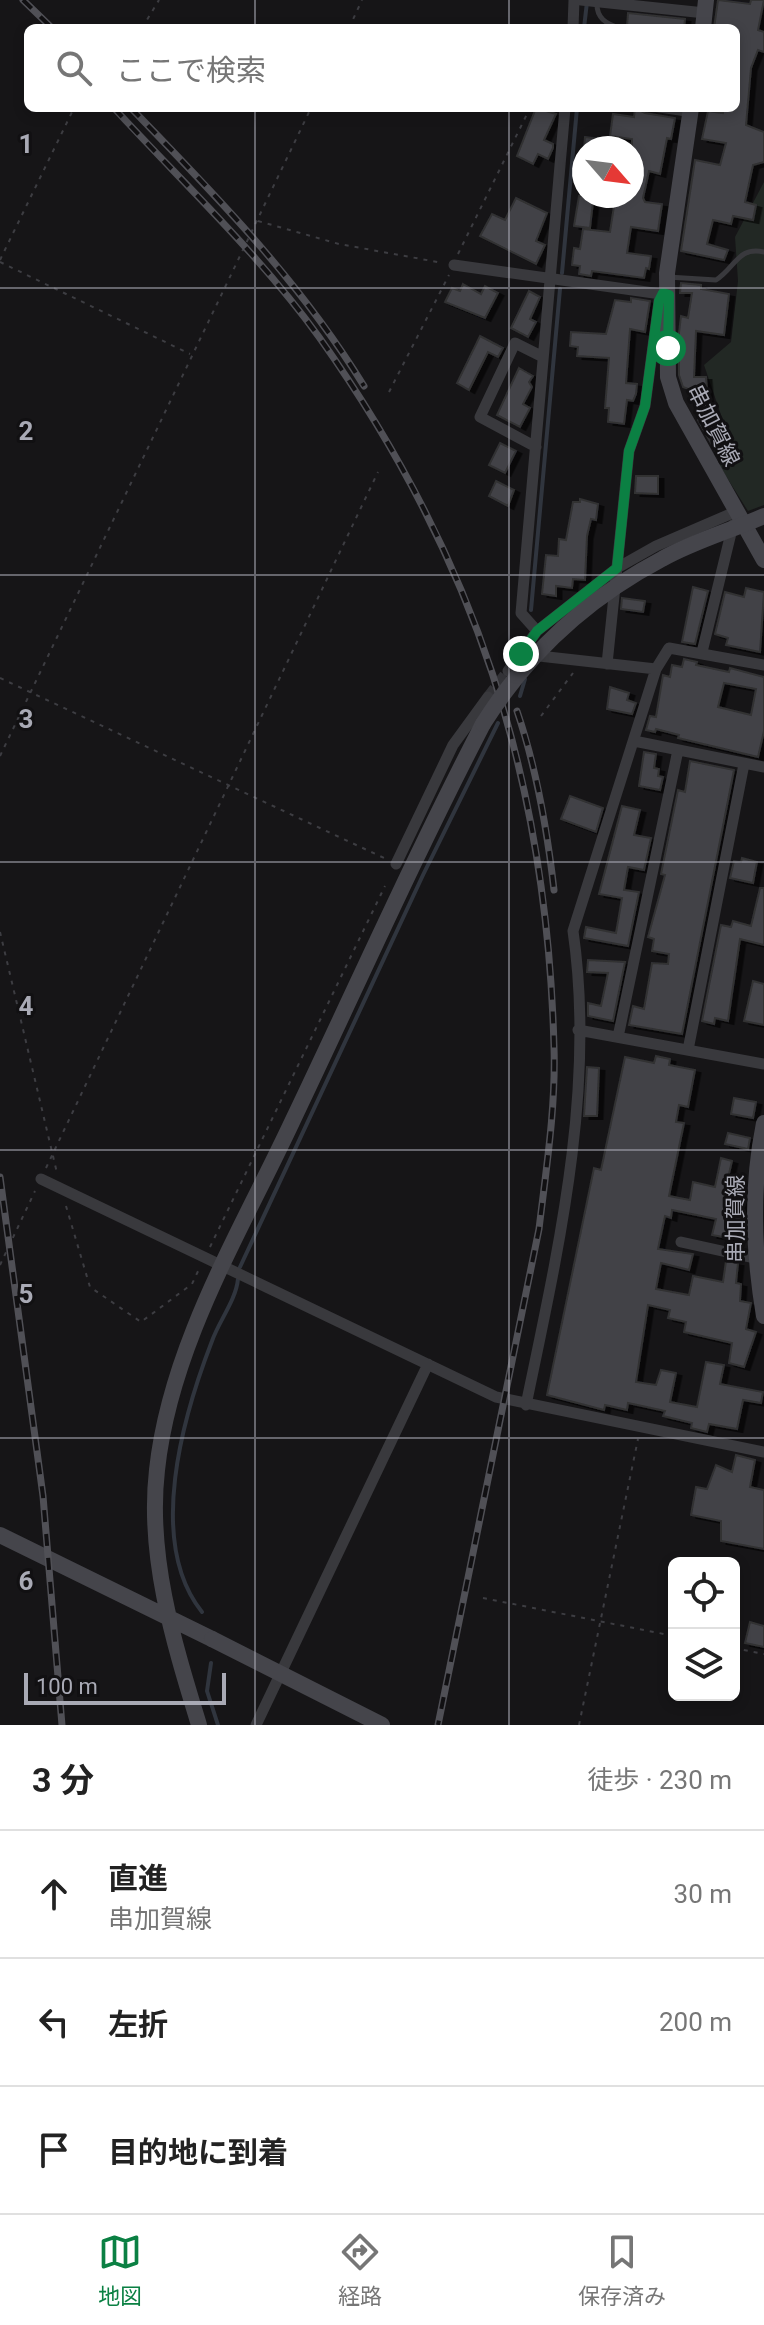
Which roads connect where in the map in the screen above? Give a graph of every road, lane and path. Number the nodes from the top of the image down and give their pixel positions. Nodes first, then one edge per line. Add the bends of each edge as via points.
1 (159, 0) edge
2 (362, 0) edge
3 (576, 0) edge
4 (589, 1) edge
5 (597, 1) edge
6 (705, 14) edge
7 (144, 24) edge
8 (351, 24) edge
9 (573, 24) edge
10 (611, 24) edge
11 (72, 112) edge
12 (309, 112) edge
13 (528, 112) edge
14 (565, 112) edge
15 (691, 112) edge
16 (257, 220) junction
17 (764, 252) edge
18 (0, 261) edge
19 (454, 265) junction
20 (549, 279) junction
21 (666, 289) junction
22 (191, 354) junction
23 (543, 357) junction
24 (389, 392) dead end
25 (536, 447) junction
26 (378, 472) dead end
27 (736, 513) junction
28 (764, 516) edge
29 (764, 560) edge
30 (617, 568) junction
31 (537, 631) junction
32 (702, 652) junction
33 (521, 654) junction
34 (580, 662) junction
35 (607, 664) junction
36 (764, 665) edge
37 (656, 669) junction
38 (508, 671) tunnel mouth
39 (0, 678) edge
40 (30, 692) junction
41 (488, 697) tunnel mouth
42 (541, 716) dead end
43 (634, 741) junction
44 (678, 750) junction
45 (0, 756) edge
46 (744, 764) junction
47 (764, 767) edge
48 (229, 784) junction
49 (396, 864) junction
50 (0, 932) edge
51 (578, 1030) junction
52 (618, 1037) junction
53 (688, 1050) junction
54 (764, 1064) edge
55 (764, 1123) edge
56 (52, 1156) junction
57 (760, 1169) edge
58 (41, 1179) junction
59 (61, 1189) junction
60 (681, 1242) dead end
61 (205, 1258) junction
62 (754, 1258) junction
63 (0, 1265) edge
64 (223, 1267) junction
65 (764, 1316) edge
66 (428, 1364) junction
67 (526, 1405) junction
68 (641, 1426) junction
69 (764, 1452) edge
70 (0, 1535) edge
71 (483, 1598) dead end
72 (168, 1616) junction
73 (601, 1621) junction
74 (668, 1635) edge
75 (740, 1649) edge
76 (764, 1654) edge
77 (199, 1725) edge
78 (256, 1725) edge
79 (382, 1725) edge
80 (579, 1725) edge

1 - 7 path
2 - 8 path
3 - 4 street
3 - 9 street
4 - 5 street
5 - 6 street
5 - 10 lane via 596,11
11 - 18 path
12 - 16 path
13 - 19 path
14 - 20 street
15 - 21 street, 串加賀線
16 - 19 path via 339,244
16 - 22 path
17 - 21 lane via 741,254 716,280
18 - 22 path
19 - 20 street
19 - 24 path
20 - 21 street
20 - 23 street
21 - 27 street, 串加賀線 via 671,392
21 - 30 street via 659,301 645,406 629,451
22 - 40 path
23 - 25 street
23 - 25 street via 515,343 480,417
25 - 31 street via 521,613
26 - 48 path
27 - 29 street, 串加賀線
27 - 30 street
27 - 32 street
28 - 64 street, bridge via 662,558 600,597 521,668 483,724 438,810
30 - 31 street
30 - 35 street
31 - 33 street
32 - 36 street
32 - 37 street via 669,648
33 - 34 street
33 - 38 street
34 - 35 street
34 - 42 path
35 - 37 street
37 - 43 street
39 - 40 path
40 - 45 path
40 - 48 path
41 - 49 street via 453,745
43 - 44 street
43 - 51 street via 573,931
44 - 46 street
44 - 52 street
46 - 47 street
46 - 53 street
48 - 49 path
48 - 56 path
49 - 61 path
50 - 56 path
51 - 52 street
51 - 67 street via 562,1229
52 - 53 street
53 - 54 street
55 - 57 street, 串加賀線
56 - 58 path
56 - 59 path
57 - 62 street, 串加賀線
58 - 59 street
58 - 63 path
59 - 61 street
59 - 61 path via 90,1287 141,1322 192,1284
60 - 62 street
61 - 64 street
62 - 65 street, 串加賀線
64 - 66 street
64 - 72 street via 174,1385 157,1469 156,1540
66 - 67 street via 496,1397
66 - 78 street
67 - 68 street
68 - 69 street
68 - 73 path
70 - 72 street
71 - 73 path
72 - 77 street
72 - 79 street, bridge
73 - 74 path
73 - 80 path
75 - 76 path

